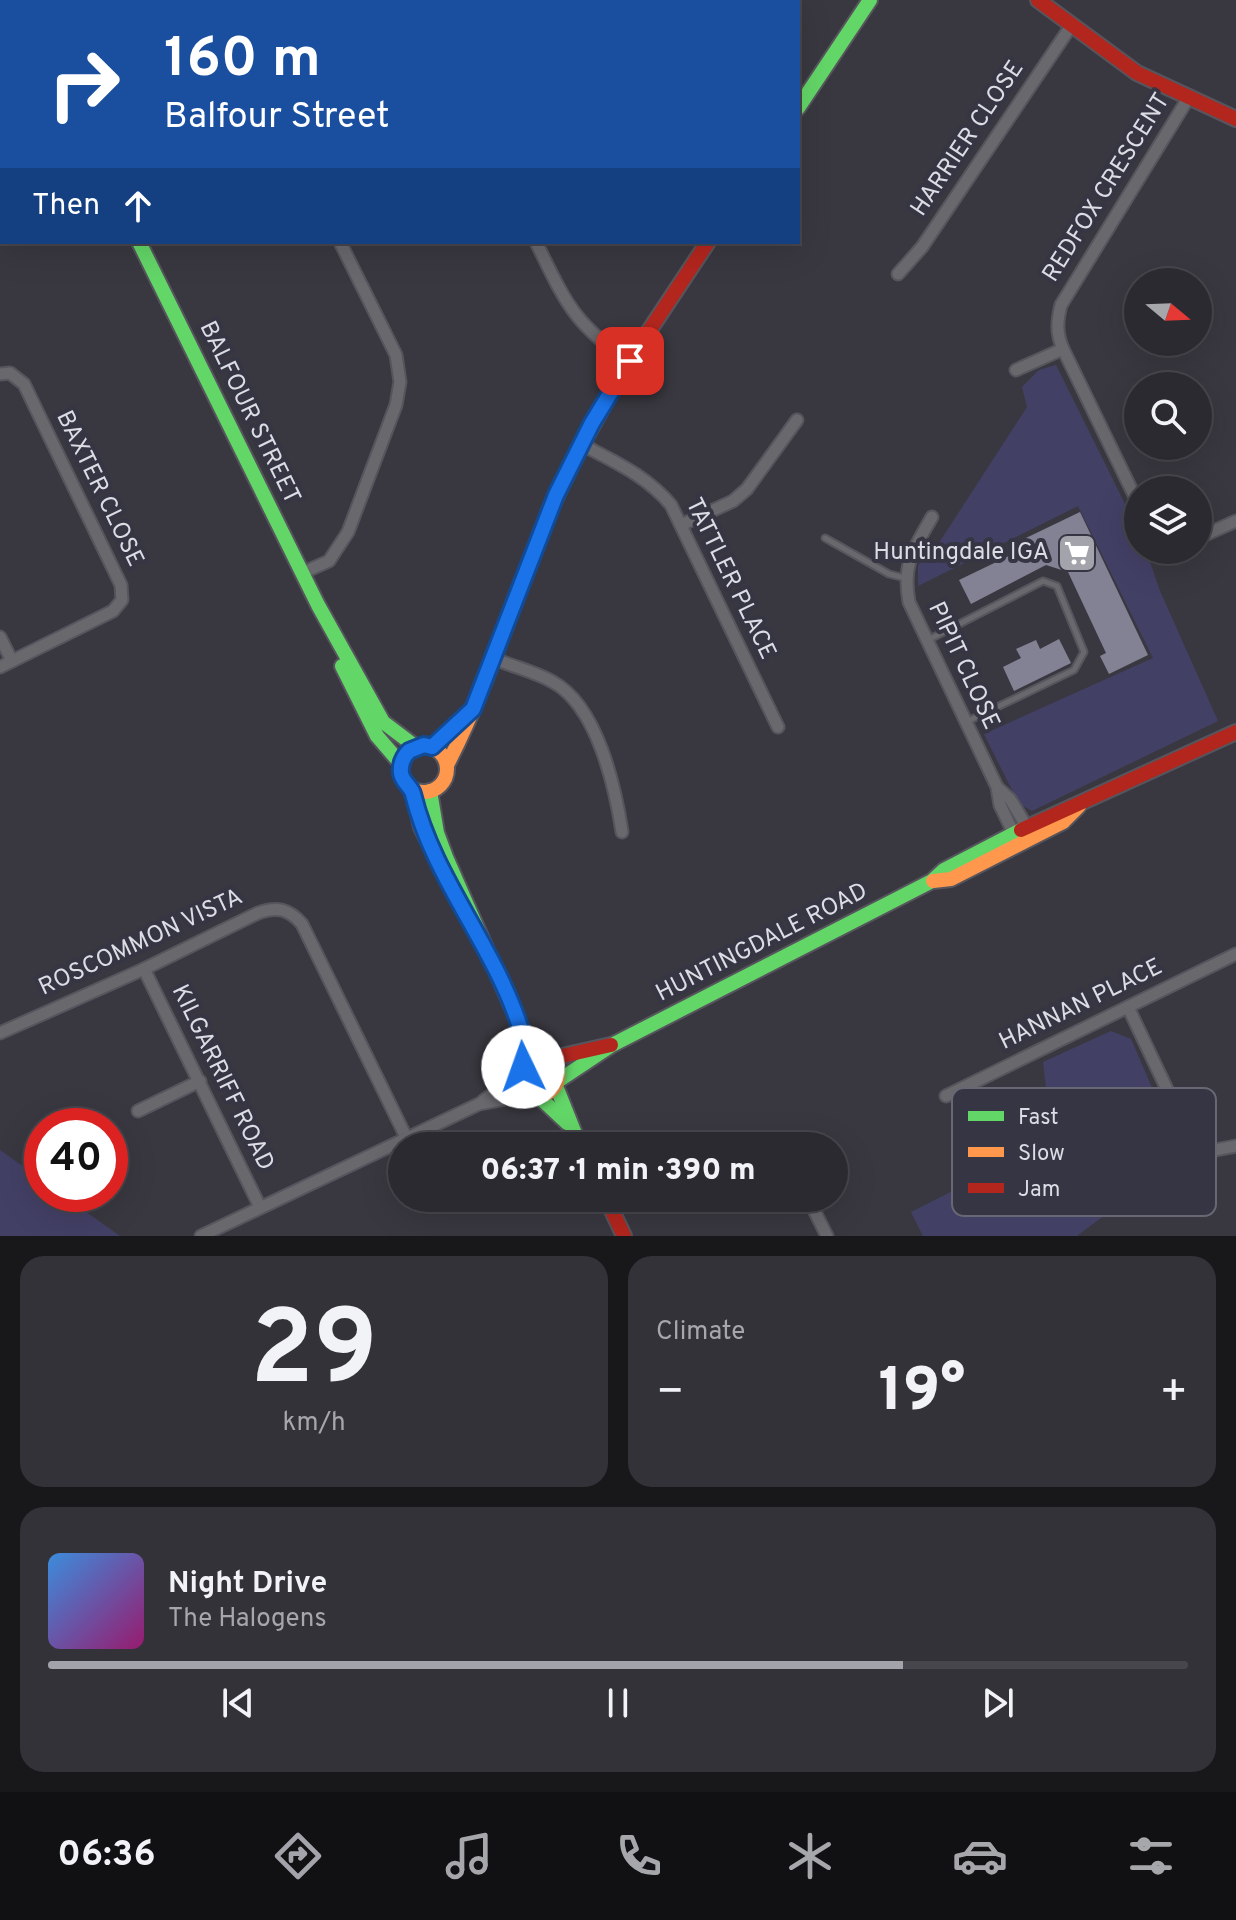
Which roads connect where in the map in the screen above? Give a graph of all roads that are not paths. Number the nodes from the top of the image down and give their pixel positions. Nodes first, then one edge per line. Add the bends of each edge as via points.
1 (870, 0) edge
2 (1038, 0) edge
3 (1071, 26) junction
4 (1189, 97) junction
5 (800, 105) edge
6 (1236, 119) edge
7 (140, 244) edge
8 (341, 244) edge
9 (537, 244) edge
10 (707, 244) edge
11 (898, 274) dead end
12 (1063, 349) junction
13 (630, 361) junction
14 (1016, 370) dead end
15 (0, 374) edge
16 (797, 420) dead end
17 (581, 444) junction
18 (1125, 476) edge
19 (932, 517) dead end
20 (1236, 521) edge
21 (681, 525) junction
22 (1212, 532) edge
23 (825, 538) dead end
24 (302, 573) junction
25 (905, 578) junction
26 (318, 605) junction
27 (0, 637) edge
28 (927, 641) junction
29 (495, 659) junction
30 (12, 661) junction
31 (0, 667) edge
32 (473, 709) junction
33 (965, 723) junction
34 (778, 727) dead end
35 (1236, 732) edge
36 (416, 747) junction
37 (432, 747) junction
38 (401, 764) junction
39 (447, 765) junction
40 (412, 789) junction
41 (430, 791) junction
42 (622, 832) dead end
43 (1023, 836) junction
44 (482, 940) junction
45 (1236, 954) edge
46 (144, 969) junction
47 (1128, 1007) junction
48 (521, 1028) junction
49 (0, 1033) edge
50 (612, 1045) junction
51 (547, 1059) junction
52 (522, 1070) junction
53 (200, 1081) junction
54 (557, 1084) junction
55 (962, 1088) edge
56 (1166, 1088) edge
57 (952, 1093) edge
58 (534, 1094) junction
59 (946, 1096) dead end
60 (479, 1104) junction
61 (138, 1111) dead end
62 (570, 1126) junction
63 (404, 1132) edge
64 (417, 1132) edge
65 (573, 1132) edge
66 (388, 1146) edge
67 (1236, 1146) edge
68 (1216, 1150) edge
69 (260, 1207) junction
70 (613, 1212) edge
71 (815, 1212) edge
72 (201, 1236) edge
73 (624, 1236) edge
74 (827, 1236) edge

1 - 5 street
2 - 3 street
3 - 4 street via 1137,73
3 - 11 street, HARRIER CLOSE via 922,247
4 - 6 street
4 - 12 street, REDFOX CRESCENT via 1061,305 1057,320
7 - 24 street, BALFOUR STREET
8 - 24 street via 396,355 400,382 348,532 329,561
9 - 13 street via 581,324
10 - 13 street
12 - 14 street
12 - 18 street, REDFOX CRESCENT
13 - 17 street
15 - 30 street, BAXTER CLOSE via 10,373 24,384 121,585 122,600 113,611
16 - 21 street via 747,489
17 - 21 street, TATTLER PLACE via 637,472 658,489
17 - 29 street via 546,518
19 - 25 street, PIPIT CLOSE via 907,561
20 - 22 street
21 - 34 street, TATTLER PLACE
23 - 25 lane
24 - 26 street, BALFOUR STREET
25 - 28 street, PIPIT CLOSE via 909,602
26 - 36 street, BALFOUR STREET via 383,722
26 - 38 street, BALFOUR STREET via 377,736
27 - 30 street
28 - 33 street, PIPIT CLOSE
28 - 33 lane via 1043,581 1057,586 1084,652 1079,664
29 - 32 street
29 - 42 street via 553,681 572,695 615,785
30 - 31 street, BAXTER CLOSE
32 - 37 street
32 - 39 street
33 - 43 street, PIPIT CLOSE via 997,787 1000,805
35 - 43 street, HUNTINGDALE ROAD via 1057,811
36 - 37 street
36 - 38 street
37 - 39 street
38 - 40 street, BALFOUR STREET via 402,778
39 - 41 street via 445,779
40 - 41 street
40 - 44 street, BALFOUR STREET via 426,837
41 - 44 street, BALFOUR STREET via 437,833
43 - 50 street, HUNTINGDALE ROAD via 944,870 932,881
44 - 48 street, BALFOUR STREET
45 - 47 street, HANNAN PLACE
46 - 49 street, ROSCOMMON VISTA
46 - 53 street, KILGARRIFF ROAD
46 - 63 street, ROSCOMMON VISTA via 258,913 272,908 295,915
47 - 55 street, HANNAN PLACE
47 - 56 street
48 - 51 street, BALFOUR STREET
48 - 52 street, BALFOUR STREET
50 - 51 street, HUNTINGDALE ROAD
50 - 54 street, HUNTINGDALE ROAD
51 - 52 street via 532,1058
51 - 54 street via 558,1071
52 - 58 street via 522,1085
52 - 60 street
53 - 61 street
53 - 69 street, KILGARRIFF ROAD
54 - 58 street via 548,1093
54 - 62 street
57 - 59 street, HANNAN PLACE
58 - 60 street
58 - 62 street
60 - 64 street
62 - 65 street
66 - 69 street
67 - 68 street
69 - 72 street
70 - 73 street
71 - 74 street

